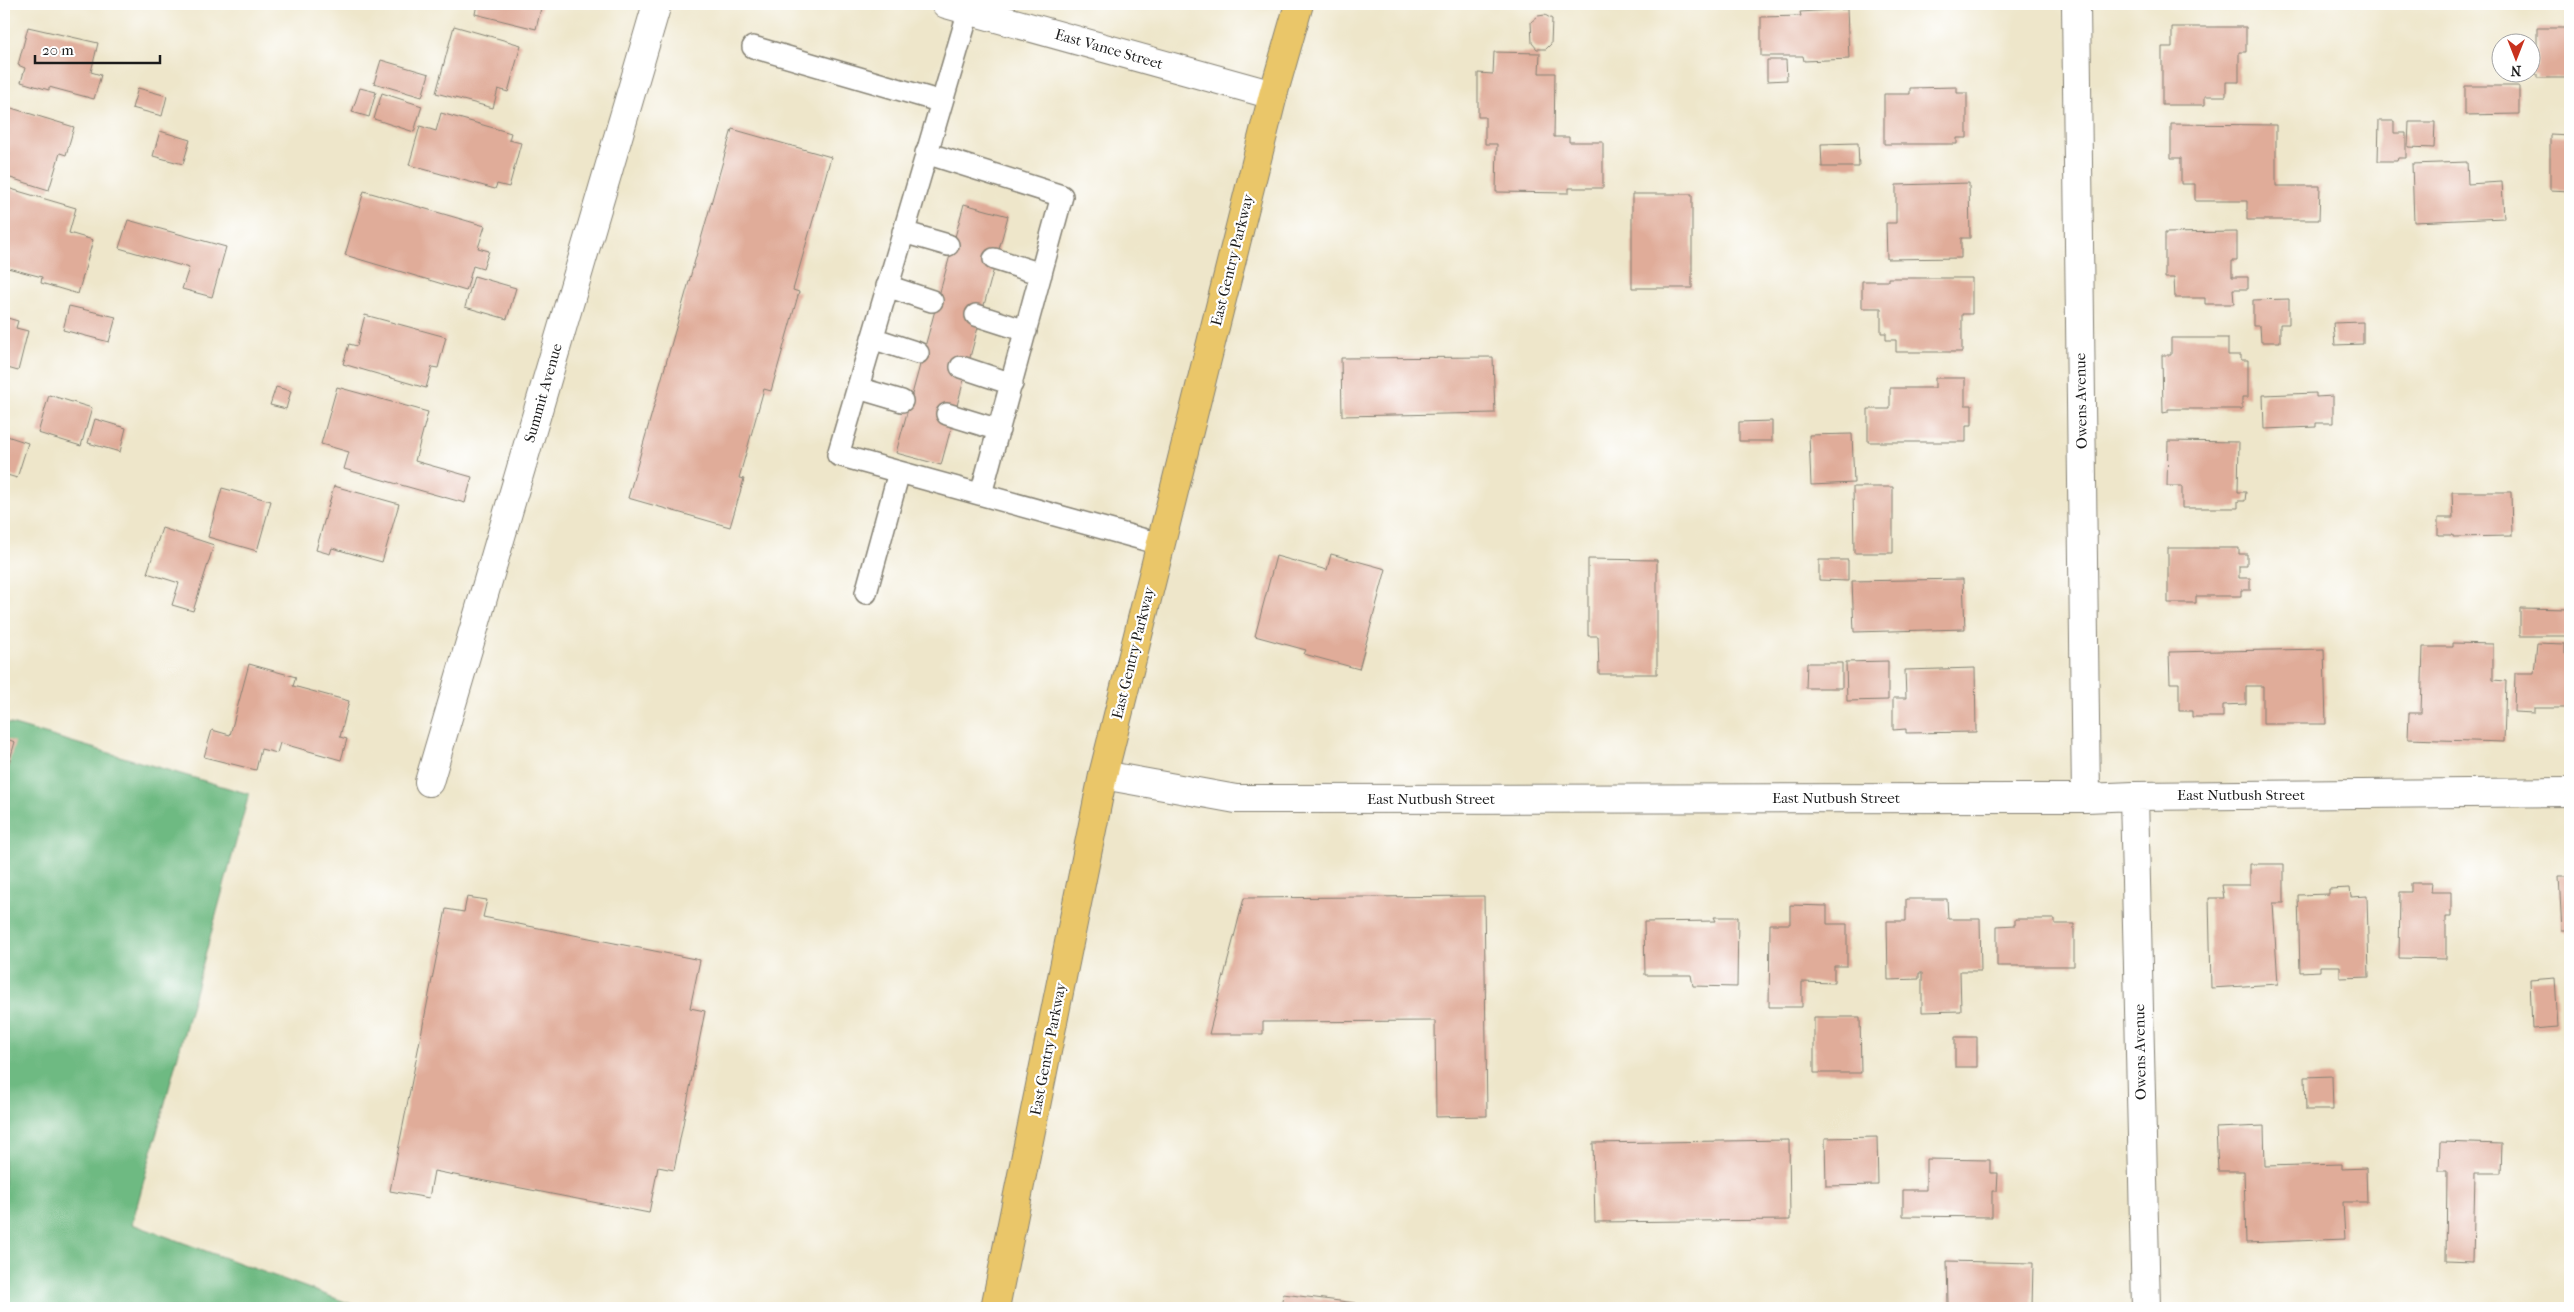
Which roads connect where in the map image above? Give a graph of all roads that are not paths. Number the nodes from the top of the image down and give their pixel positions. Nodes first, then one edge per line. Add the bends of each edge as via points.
1 (657, 4) edge
2 (1299, 4) edge
3 (2076, 4) edge
4 (957, 7) edge
5 (753, 47) dead end
6 (1273, 94) junction
7 (942, 102) junction
8 (926, 153) junction
9 (903, 232) junction
10 (948, 245) dead end
11 (994, 259) dead end
12 (1041, 274) junction
13 (888, 286) junction
14 (932, 301) dead end
15 (976, 315) dead end
16 (1026, 331) junction
17 (872, 338) junction
18 (918, 353) dead end
19 (961, 367) dead end
20 (1012, 384) junction
21 (858, 388) junction
22 (902, 401) dead end
23 (947, 414) dead end
24 (999, 430) junction
25 (899, 472) junction
26 (982, 494) junction
27 (1160, 544) junction
28 (866, 594) dead end
29 (1103, 775) junction
30 (429, 782) dead end
31 (2570, 792) edge
32 (2134, 796) junction
33 (2086, 798) junction
34 (995, 1308) edge
35 (2146, 1308) edge

1 - 30 street, Summit Avenue
2 - 6 main road, East Gentry Parkway
3 - 33 street, Owens Avenue
4 - 6 street, East Vance Street
4 - 7 lane
5 - 7 lane
6 - 27 main road, East Gentry Parkway
7 - 8 lane
8 - 9 lane
8 - 12 lane via 1062,196
9 - 10 lane
9 - 13 lane
11 - 12 lane
12 - 16 lane
13 - 14 lane
13 - 17 lane
15 - 16 lane
16 - 20 lane
17 - 18 lane
17 - 21 lane
19 - 20 lane
20 - 24 lane
21 - 22 lane
21 - 25 lane via 838,455
23 - 24 lane
24 - 26 lane
25 - 26 lane
25 - 28 lane
26 - 27 lane
27 - 29 main road, East Gentry Parkway
29 - 33 street, East Nutbush Street via 1236,799
29 - 34 main road, East Gentry Parkway
31 - 32 street, East Nutbush Street
32 - 33 street, East Nutbush Street
32 - 35 street, Owens Avenue

